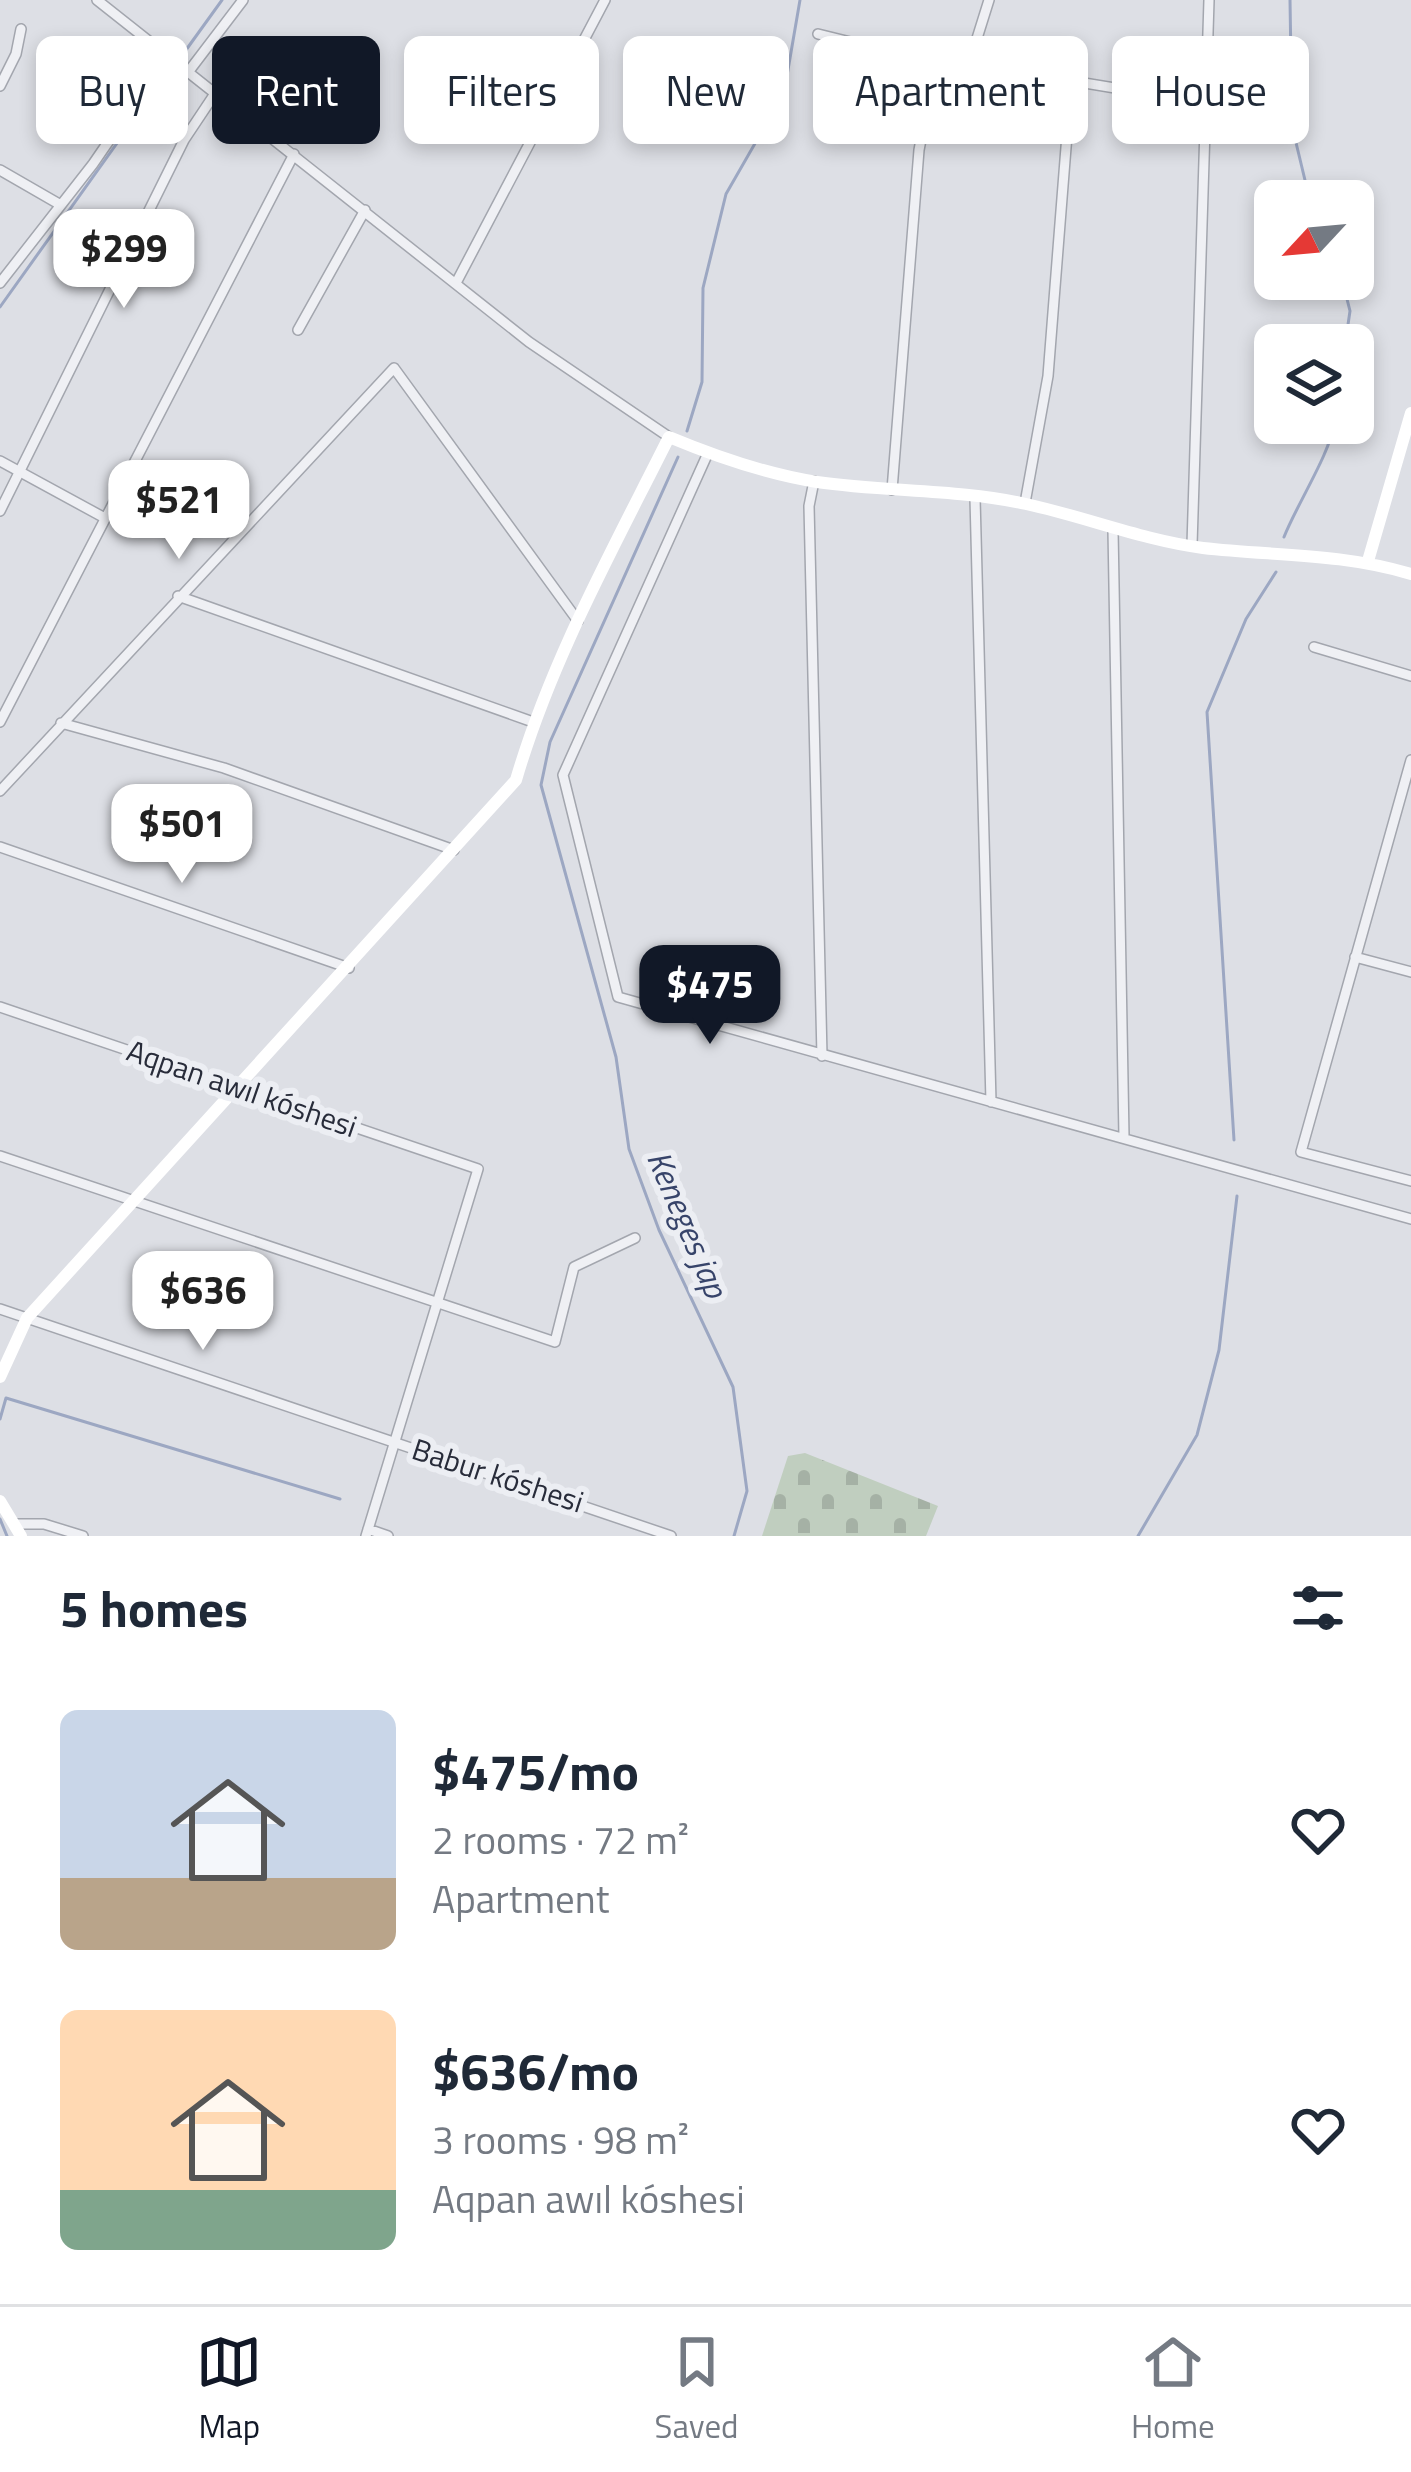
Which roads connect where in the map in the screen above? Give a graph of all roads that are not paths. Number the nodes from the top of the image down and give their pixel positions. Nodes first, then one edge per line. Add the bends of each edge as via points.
1 (97, 0) edge
2 (243, 0) edge
3 (605, 0) edge
4 (989, 0) edge
5 (1209, 0) edge
6 (21, 29) dead end
7 (818, 34) dead end
8 (143, 36) edge
9 (826, 36) edge
10 (978, 36) edge
11 (1208, 36) edge
12 (190, 71) joint
13 (0, 86) edge
14 (212, 89) edge
15 (212, 98) edge
16 (103, 144) edge
17 (281, 144) edge
18 (920, 144) edge
19 (1066, 144) edge
20 (1205, 144) edge
21 (294, 154) junction
22 (0, 170) edge
23 (59, 205) junction
24 (365, 211) junction
25 (0, 283) edge
26 (456, 283) junction
27 (298, 330) dead end
28 (1411, 413) edge
29 (669, 437) junction
30 (708, 454) junction
31 (0, 460) edge
32 (21, 469) junction
33 (814, 481) junction
34 (892, 490) junction
35 (975, 498) junction
36 (1024, 503) junction
37 (0, 511) edge
38 (103, 517) junction
39 (1113, 530) junction
40 (1192, 545) junction
41 (1368, 562) junction
42 (1411, 574) edge
43 (178, 596) junction
44 (578, 621) junction
45 (1314, 647) dead end
46 (1411, 676) edge
47 (0, 722) edge
48 (533, 722) junction
49 (61, 723) junction
50 (1411, 760) edge
51 (0, 791) edge
52 (0, 847) edge
53 (454, 850) junction
54 (1354, 957) junction
55 (349, 968) junction
56 (1411, 972) edge
57 (0, 1007) edge
58 (822, 1056) junction
59 (239, 1090) junction
60 (991, 1102) junction
61 (1124, 1137) junction
62 (0, 1156) edge
63 (1411, 1181) edge
64 (134, 1199) junction
65 (1411, 1219) edge
66 (634, 1238) dead end
67 (440, 1303) junction
68 (0, 1309) edge
69 (27, 1318) junction
70 (0, 1377) edge
71 (392, 1439) junction
72 (0, 1501) edge
73 (19, 1530) edge
74 (367, 1533) edge
75 (83, 1536) edge
76 (388, 1536) edge
77 (670, 1536) edge

1 - 8 street
2 - 12 street
3 - 26 street
4 - 10 street
5 - 11 street
6 - 13 street
7 - 9 street
12 - 14 street
15 - 32 street
16 - 23 street
17 - 21 street
18 - 34 street
19 - 36 street via 1048,376
20 - 40 street
21 - 24 street
21 - 38 street
22 - 23 street
23 - 25 street
24 - 26 street
24 - 27 street
26 - 29 street
28 - 41 street
29 - 30 street
29 - 44 street
30 - 33 street
30 - 58 street via 563,775 618,997
31 - 32 street
32 - 37 street
32 - 38 street
33 - 34 street
33 - 58 street
34 - 35 street
35 - 36 street
35 - 60 street
36 - 39 street
38 - 47 street
39 - 40 street
39 - 61 street
40 - 41 street
41 - 42 street
43 - 44 street via 394,368
43 - 48 street
43 - 49 street
44 - 48 street
45 - 46 street
48 - 53 street via 516,780
49 - 51 street
49 - 53 street via 224,768
50 - 54 street
52 - 55 street
53 - 55 street
54 - 56 street
54 - 63 street via 1301,1152
55 - 59 street
57 - 59 street, Aqpan awıl kóshesi
58 - 60 street
59 - 64 street
59 - 67 street, Aqpan awıl kóshesi via 457,1158 479,1173
60 - 61 street
61 - 65 street
62 - 64 street
64 - 67 street
64 - 69 street
66 - 67 street via 574,1267 560,1340
67 - 71 street
68 - 69 street
69 - 70 street
69 - 71 street
71 - 74 street
71 - 77 street, Babur kóshesi
72 - 73 street
73 - 75 street via 44,1524
74 - 76 street

